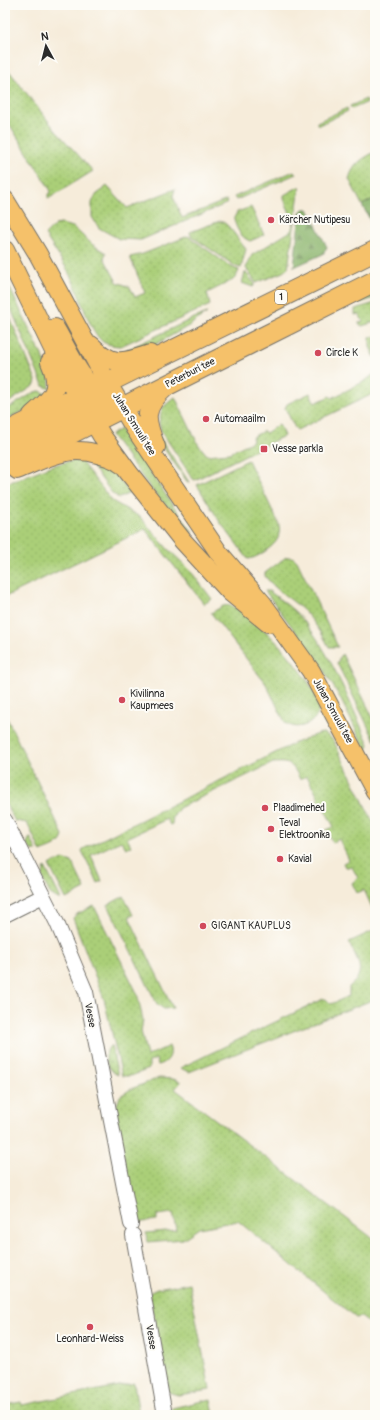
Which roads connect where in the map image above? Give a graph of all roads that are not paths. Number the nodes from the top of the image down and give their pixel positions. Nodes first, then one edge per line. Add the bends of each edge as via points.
1 (5, 200) edge
2 (375, 251) edge
3 (8, 255) edge
4 (375, 281) edge
5 (86, 340) junction
6 (189, 341) junction
7 (172, 382) junction
8 (93, 399) junction
9 (122, 407) junction
10 (13, 429) edge
11 (5, 451) edge
12 (5, 465) edge
13 (129, 473) junction
14 (5, 474) edge
15 (168, 477) junction
16 (283, 635) junction
17 (375, 791) edge
18 (5, 820) edge
19 (43, 896) junction
20 (5, 915) edge
21 (166, 1415) edge

1 - 5 main road, Juhan Smuuli tee
2 - 6 highway, Peterburi tee / 1
3 - 8 main road via 48,316
3 - 10 main road via 33,327 56,377 54,393 49,401
4 - 7 highway, Peterburi tee / 1
5 - 6 main road via 107,359 122,362 139,359
5 - 8 main road, Juhan Smuuli tee
6 - 8 highway, Peterburi tee / 1
7 - 9 highway, Peterburi tee / 1
7 - 15 main road via 155,398 146,416 148,429
8 - 9 highway, Peterburi tee / 1
8 - 9 main road, Juhan Smuuli tee
8 - 10 highway, Peterburi tee / 1
8 - 11 main road via 70,419
8 - 12 highway, Peterburi tee / 1 via 20,459
8 - 13 main road, Juhan Smuuli tee
9 - 15 main road, Juhan Smuuli tee
13 - 14 main road via 116,460 77,450 60,453
13 - 16 main road, Juhan Smuuli tee via 183,541 230,592
15 - 16 main road, Juhan Smuuli tee via 219,553 263,604
16 - 17 main road, Juhan Smuuli tee via 323,691
18 - 19 street, Vesse
19 - 20 street
19 - 21 street, Vesse via 86,992

